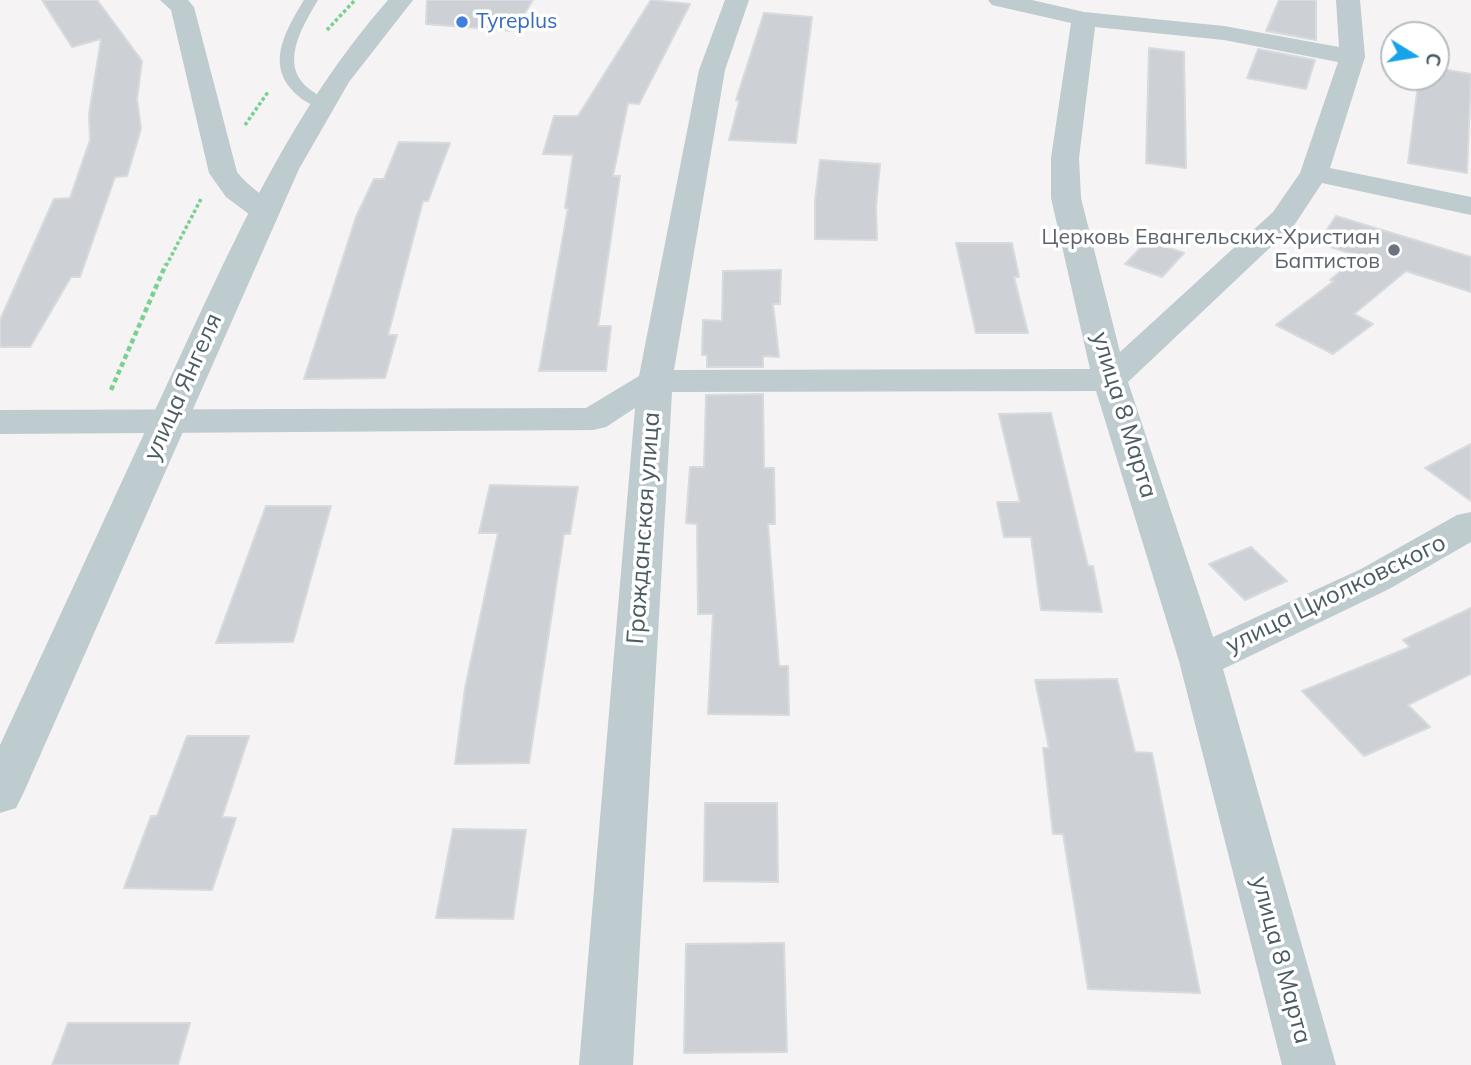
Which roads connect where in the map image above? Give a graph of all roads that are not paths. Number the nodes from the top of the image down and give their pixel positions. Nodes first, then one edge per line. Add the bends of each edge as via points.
1 (172, 0) edge
2 (311, 0) edge
3 (401, 0) edge
4 (737, 0) edge
5 (1000, 0) edge
6 (1348, 0) edge
7 (1084, 19) junction
8 (1352, 57) junction
9 (320, 103) junction
10 (1314, 173) junction
11 (1471, 206) edge
12 (263, 211) junction
13 (1111, 380) junction
14 (655, 381) junction
15 (0, 422) edge
16 (167, 423) junction
17 (1471, 525) edge
18 (1199, 661) junction
19 (0, 794) edge
20 (606, 1065) edge
21 (1309, 1065) edge

1 - 12 street via 182,7 223,173 236,191
2 - 9 lane via 288,37 287,53 290,80 303,95
3 - 9 street, улица Янгеля via 354,52
4 - 14 street, Гражданская улица via 712,70
5 - 7 street
6 - 8 street
7 - 8 street via 1224,33
7 - 13 street, улица 8 Марта via 1065,158 1066,198
8 - 10 street
9 - 12 street, улица Янгеля
10 - 11 street
10 - 13 street via 1284,218
12 - 16 street, улица Янгеля
13 - 14 street
13 - 18 street, улица 8 Марта
14 - 16 street via 593,419
14 - 20 street, Гражданская улица
15 - 16 street
16 - 19 street, улица Янгеля
17 - 18 street, улица Циолковского via 1375,579
18 - 21 street, улица 8 Марта

